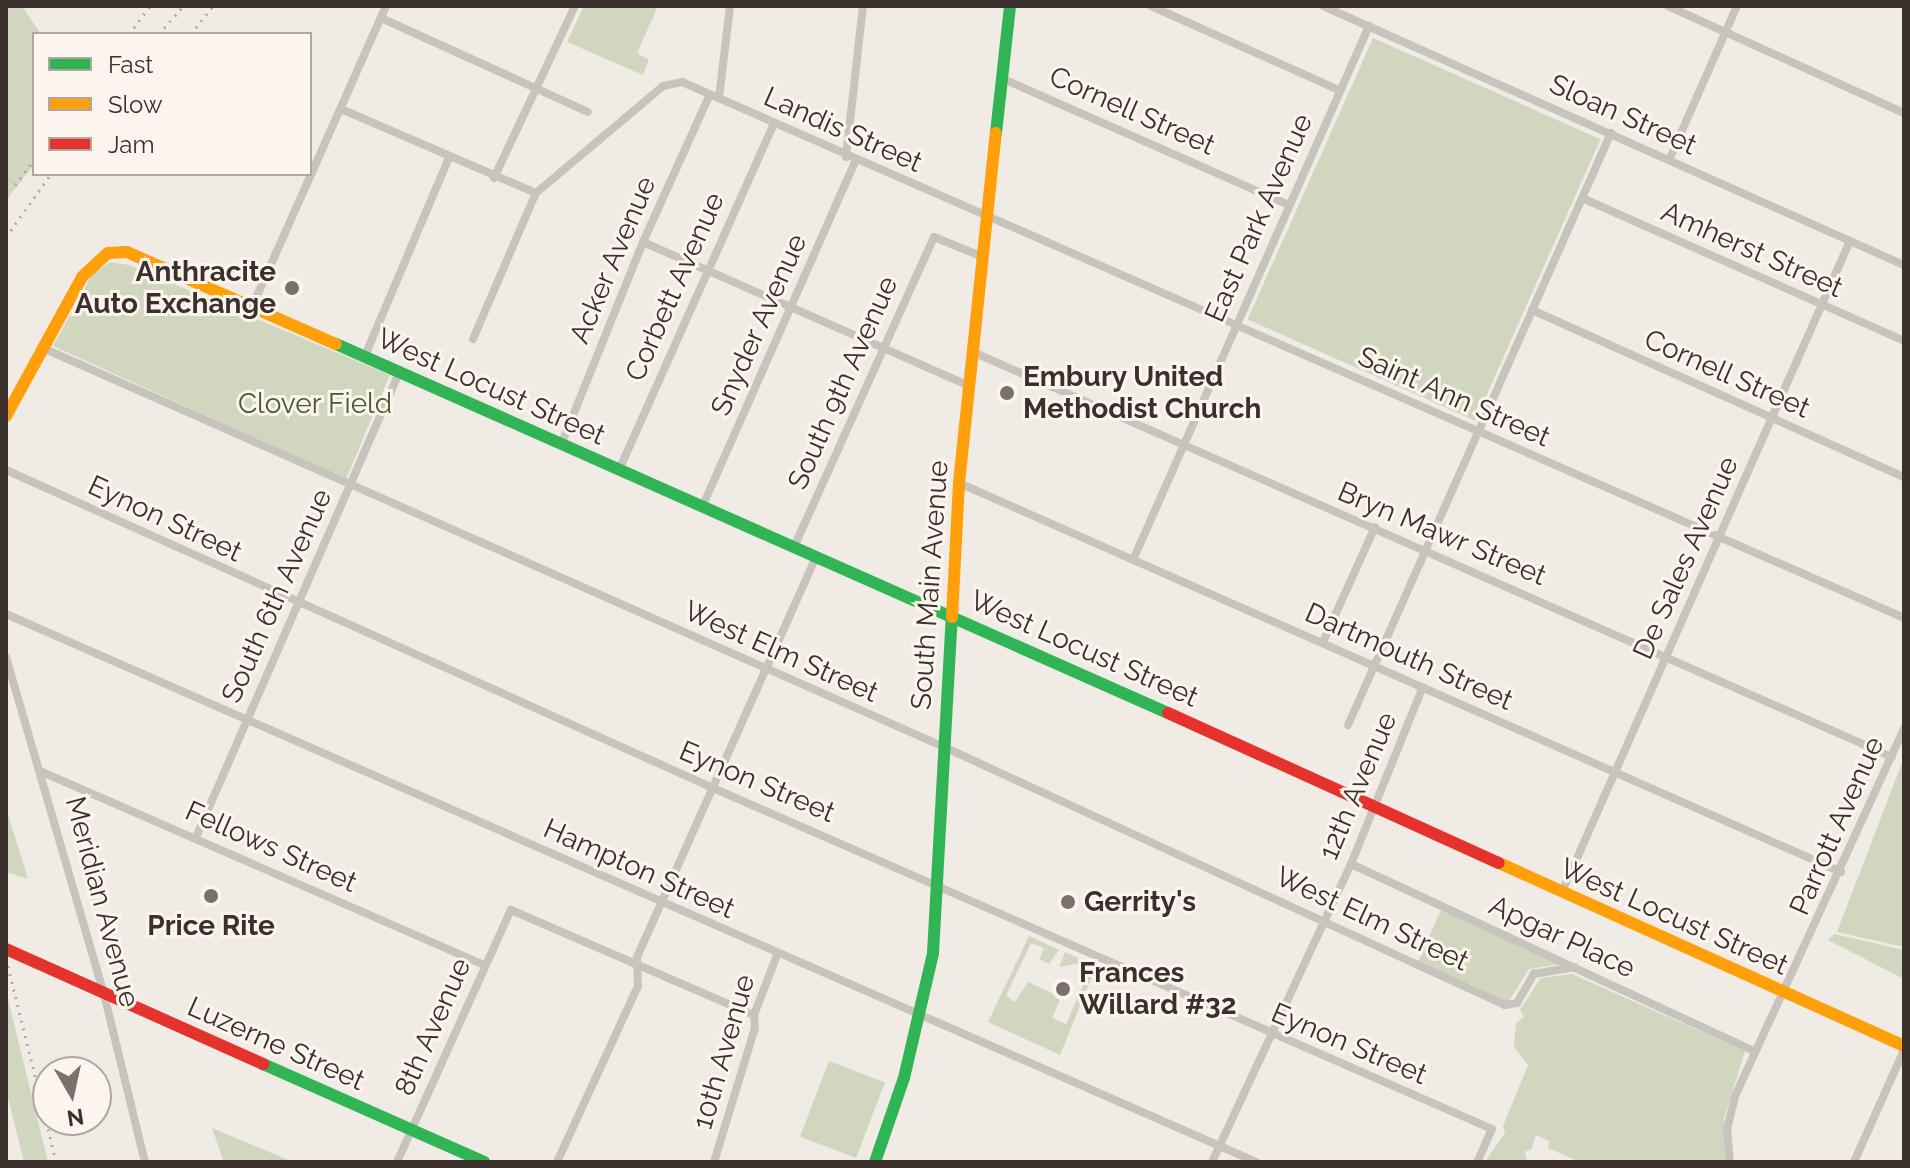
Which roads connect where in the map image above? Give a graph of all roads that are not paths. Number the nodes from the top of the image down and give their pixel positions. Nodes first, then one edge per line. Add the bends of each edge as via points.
1 (386, 6) edge
2 (575, 6) edge
3 (730, 6) edge
4 (863, 6) edge
5 (1010, 6) edge
6 (1151, 6) edge
7 (1323, 6) edge
8 (1668, 6) edge
9 (1737, 6) edge
10 (381, 18) junction
11 (1369, 26) junction
12 (1727, 32) junction
13 (1001, 78) junction
14 (536, 89) junction
15 (1339, 90) junction
16 (714, 96) junction
17 (341, 109) junction
18 (588, 112) dead end
19 (1904, 113) edge
20 (774, 123) junction
21 (1611, 133) junction
22 (846, 157) junction
23 (449, 158) junction
24 (1669, 160) junction
25 (855, 162) junction
26 (312, 174) edge
27 (311, 176) edge
28 (494, 178) junction
29 (536, 193) junction
30 (1582, 198) junction
31 (1289, 205) junction
32 (986, 217) junction
33 (1850, 241) junction
34 (643, 242) junction
35 (983, 257) junction
36 (1904, 265) edge
37 (706, 270) junction
38 (1822, 306) junction
39 (252, 307) junction
40 (791, 308) junction
41 (1532, 310) junction
42 (1235, 324) junction
43 (473, 339) dead end
44 (1904, 341) edge
45 (45, 349) junction
46 (880, 349) junction
47 (973, 352) junction
48 (364, 358) junction
49 (399, 373) junction
50 (970, 386) junction
51 (6, 416) edge
52 (1773, 418) junction
53 (1478, 433) junction
54 (561, 445) junction
55 (1182, 445) junction
56 (6, 470) edge
57 (619, 470) junction
58 (1904, 477) edge
59 (959, 483) junction
60 (349, 485) junction
61 (703, 505) junction
62 (1375, 527) junction
63 (1719, 538) junction
64 (794, 547) junction
65 (1427, 549) junction
66 (816, 556) junction
67 (1133, 560) junction
68 (298, 604) junction
69 (6, 614) edge
70 (953, 616) junction
71 (1904, 618) edge
72 (1323, 642) junction
73 (6, 657) edge
74 (1666, 657) junction
75 (1375, 665) junction
76 (766, 670) junction
77 (1423, 687) junction
78 (246, 719) junction
79 (1348, 725) dead end
80 (1904, 728) edge
81 (944, 747) junction
82 (1892, 757) junction
83 (40, 771) junction
84 (1616, 773) junction
85 (713, 788) junction
86 (1374, 806) junction
87 (196, 837) junction
88 (1351, 864) junction
89 (1841, 872) junction
90 (938, 884) junction
91 (1562, 892) junction
92 (663, 903) junction
93 (1323, 919) junction
94 (6, 949) edge
95 (777, 955) junction
96 (484, 965) junction
97 (638, 967) junction
98 (1574, 967) junction
99 (103, 990) junction
100 (1782, 991) junction
101 (921, 1014) junction
102 (754, 1015) junction
103 (1270, 1035) junction
104 (1904, 1048) edge
105 (1754, 1051) junction
106 (412, 1130) junction
107 (1219, 1146) junction
108 (145, 1162) edge
109 (397, 1162) edge
110 (484, 1162) edge
111 (557, 1162) edge
112 (714, 1162) edge
113 (875, 1162) edge
114 (1212, 1162) edge
115 (1256, 1162) edge
116 (1477, 1162) edge
117 (1730, 1162) edge
118 (1854, 1162) edge

1 - 10 street
2 - 14 street
3 - 16 street, Acker Avenue
4 - 22 street
5 - 13 street, South Main Avenue
6 - 15 street
7 - 11 street, Sloan Street
8 - 12 street
9 - 12 street
10 - 14 street
10 - 17 street
11 - 15 street, East Park Avenue
11 - 21 street, Sloan Street
12 - 19 street
12 - 24 street
13 - 31 street, Cornell Street
13 - 32 street, South Main Avenue
14 - 18 street
14 - 28 street
15 - 31 street, East Park Avenue
16 - 20 street, Landis Street
16 - 29 street, Landis Street via 682,82 663,86
16 - 34 street, Acker Avenue
17 - 23 street
17 - 26 street
20 - 22 street, Landis Street
20 - 37 street, Corbett Avenue
21 - 24 street, Sloan Street
21 - 30 street
22 - 25 street, Landis Street
23 - 28 street
23 - 48 street
24 - 33 street, Sloan Street
25 - 32 street, Landis Street
25 - 40 street, Snyder Avenue
27 - 39 street
28 - 29 street
29 - 43 street
30 - 38 street, Amherst Street
30 - 41 street
31 - 42 street, East Park Avenue
32 - 35 street, South Main Avenue
32 - 42 street, Saint Ann Street
33 - 36 street, Sloan Street
33 - 38 street, De Sales Avenue
34 - 37 street
34 - 54 street, Acker Avenue
35 - 46 street, South 9th Avenue via 934,237
35 - 47 street, South Main Avenue
37 - 40 street
37 - 57 street, Corbett Avenue
38 - 44 street, Amherst Street
38 - 52 street, De Sales Avenue
39 - 45 street, West Locust Street via 127,252 108,253 82,277
39 - 48 street, West Locust Street
40 - 46 street
40 - 61 street, Snyder Avenue
41 - 52 street, Cornell Street
41 - 53 street
42 - 53 street, Saint Ann Street
42 - 55 street, East Park Avenue
45 - 51 street
45 - 60 street, West Elm Street
46 - 50 street
46 - 64 street, South 9th Avenue
47 - 50 street, South Main Avenue
47 - 55 street, Bryn Mawr Street
48 - 49 street, West Locust Street
49 - 54 street, West Locust Street
49 - 60 street, South 6th Avenue
50 - 59 street, South Main Avenue
52 - 58 street, Cornell Street
52 - 63 street, De Sales Avenue
53 - 63 street, Saint Ann Street
53 - 65 street
54 - 57 street, West Locust Street
55 - 62 street, Bryn Mawr Street
55 - 67 street, East Park Avenue
56 - 68 street, Eynon Street
57 - 61 street, West Locust Street
59 - 67 street, Dartmouth Street
59 - 70 street, South Main Avenue
60 - 68 street, South 6th Avenue
60 - 76 street, West Elm Street
61 - 64 street, West Locust Street
62 - 65 street, Bryn Mawr Street
62 - 72 street
63 - 71 street, Saint Ann Street
63 - 74 street, De Sales Avenue
64 - 66 street, West Locust Street
65 - 74 street, Bryn Mawr Street
65 - 75 street
66 - 70 street, West Locust Street
66 - 76 street
67 - 72 street, Dartmouth Street
68 - 78 street, South 6th Avenue
68 - 85 street, Eynon Street
69 - 78 street, Hampton Street
70 - 81 street, South Main Avenue
70 - 86 street, West Locust Street
72 - 75 street, Dartmouth Street
73 - 83 street, Meridian Avenue
74 - 82 street, Bryn Mawr Street
74 - 84 street, De Sales Avenue
75 - 77 street, Dartmouth Street
75 - 79 street
76 - 81 street, West Elm Street
76 - 85 street
77 - 84 street, Dartmouth Street
77 - 86 street, 12th Avenue
78 - 87 street, South 6th Avenue
78 - 92 street, Hampton Street
80 - 82 street, Parrott Avenue
81 - 90 street, South Main Avenue
81 - 93 street, West Elm Street
82 - 89 street, Parrott Avenue
83 - 87 street, Fellows Street
83 - 99 street, Meridian Avenue
84 - 89 street, Dartmouth Street
84 - 91 street, De Sales Avenue
85 - 90 street, Eynon Street
85 - 92 street
86 - 88 street, 12th Avenue
86 - 91 street, West Locust Street
87 - 96 street, Fellows Street
88 - 93 street, 12th Avenue
88 - 98 street, Apgar Place
89 - 100 street, Parrott Avenue
90 - 101 street, South Main Avenue
90 - 103 street, Eynon Street
91 - 100 street, West Locust Street
92 - 95 street, Hampton Street
92 - 97 street via 637,957
93 - 98 street, West Elm Street via 1505,1005 1517,1003 1534,974
93 - 103 street, 12th Avenue
94 - 99 street, Luzerne Street
95 - 101 street, Hampton Street
95 - 102 street, 10th Avenue
96 - 97 street, 8th Avenue via 511,910
96 - 106 street, 8th Avenue
97 - 102 street
97 - 111 street via 638,986
98 - 105 street, Apgar Place
99 - 106 street, Luzerne Street
99 - 108 street, Meridian Avenue
100 - 104 street, West Locust Street
100 - 105 street, Parrott Avenue
101 - 107 street, Hampton Street
101 - 113 street, South Main Avenue
102 - 112 street, 10th Avenue via 755,1028
103 - 107 street, 12th Avenue
103 - 116 street, Eynon Street via 1492,1129
104 - 118 street
105 - 117 street, Parrott Avenue via 1729,1112
106 - 109 street, 8th Avenue
106 - 110 street, Luzerne Street
107 - 114 street, 12th Avenue
107 - 115 street, Hampton Street

